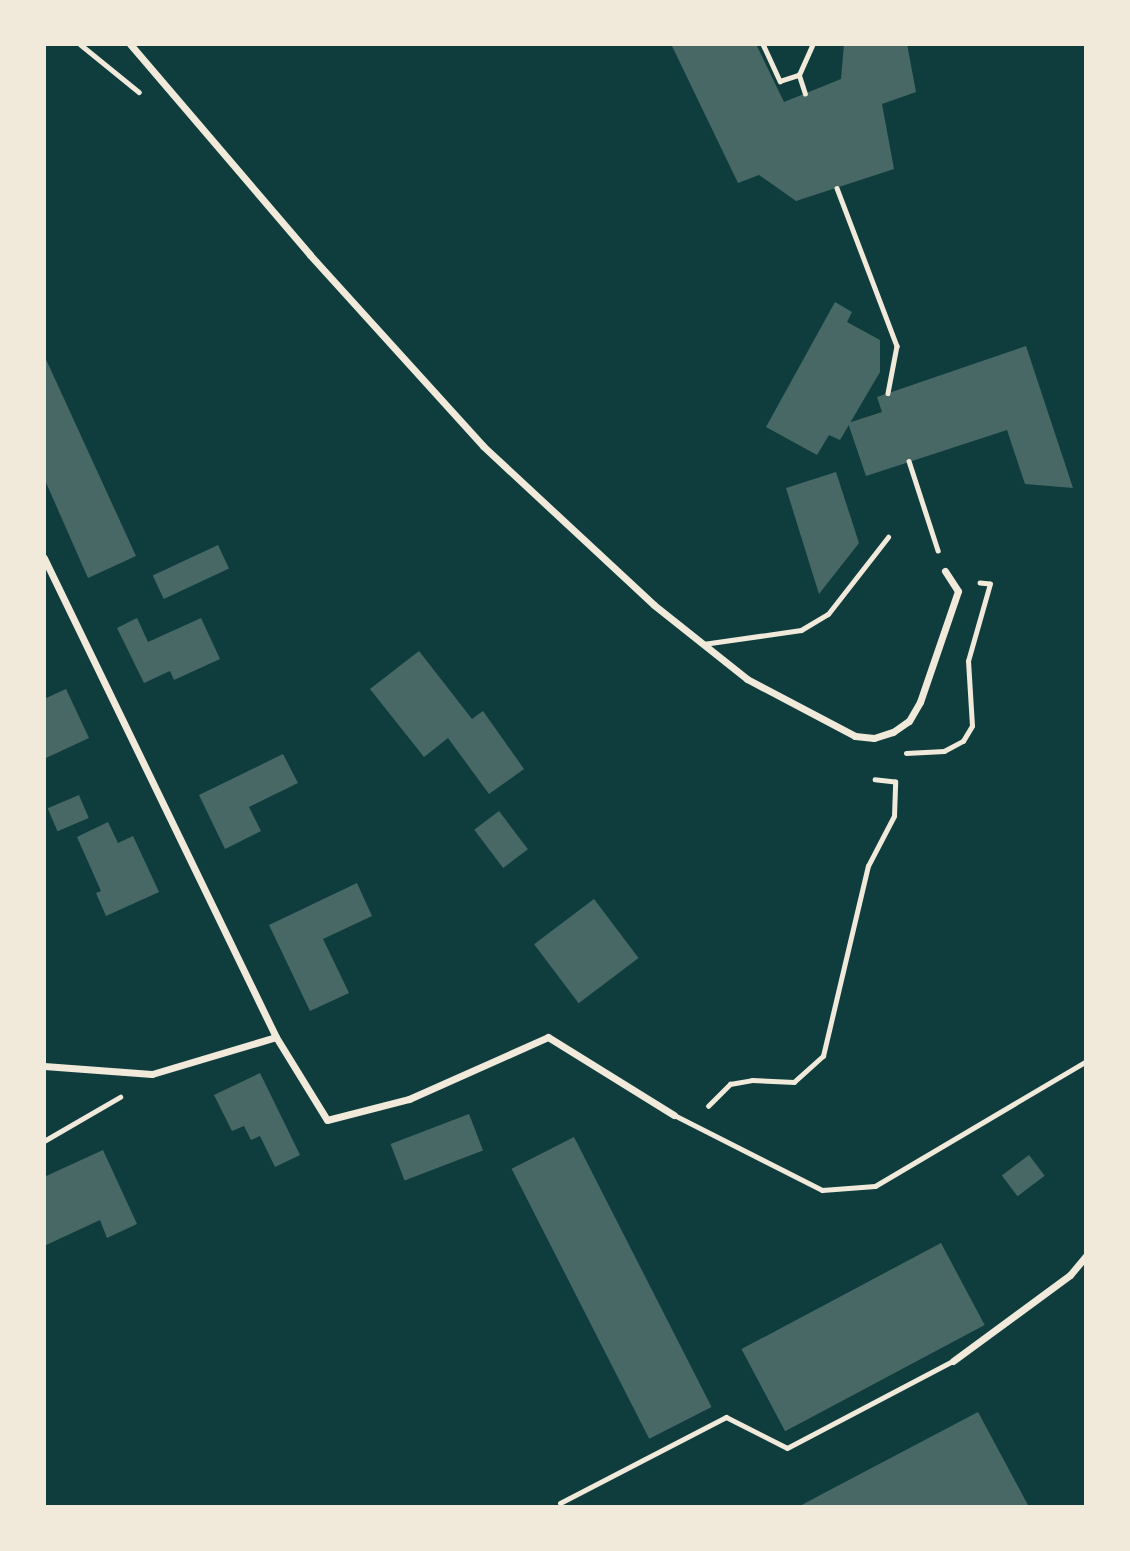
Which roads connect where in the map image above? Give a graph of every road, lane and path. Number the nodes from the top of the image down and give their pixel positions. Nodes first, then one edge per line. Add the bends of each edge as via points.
1 (80, 44) edge
2 (130, 44) edge
3 (763, 44) edge
4 (813, 44) edge
5 (799, 75) junction
6 (143, 93) dead end
7 (805, 94) dead end
8 (837, 188) dead end
9 (888, 393) dead end
10 (909, 461) dead end
11 (888, 537) dead end
12 (44, 558) edge
13 (944, 571) junction
14 (703, 644) junction
15 (897, 753) dead end
16 (875, 780) dead end
17 (276, 1037) junction
18 (1086, 1062) edge
19 (44, 1066) edge
20 (152, 1074) junction
21 (674, 1115) joint
22 (690, 1124) junction
23 (44, 1141) edge
24 (1086, 1256) edge
25 (953, 1361) joint
26 (560, 1503) dead end

1 - 6 path via 131,90
2 - 14 street via 310,255 483,446
3 - 5 path via 780,81
4 - 5 path
5 - 7 path
8 - 9 path via 897,345
10 - 13 path
11 - 14 lane via 828,614 801,630
12 - 17 street
13 - 14 street via 958,591 920,702 909,720 874,738 855,736 747,679
13 - 15 path via 954,571 962,580 990,584 968,661 971,726 963,741 944,751
16 - 22 path via 895,782 894,816 868,866 823,1056 794,1082 730,1084
17 - 20 street
17 - 21 street via 327,1120 409,1099 548,1037
18 - 22 lane via 875,1186 822,1190
19 - 20 street
20 - 23 path via 93,1115
21 - 22 lane
24 - 25 street via 1070,1275
25 - 26 lane via 787,1448 726,1417

